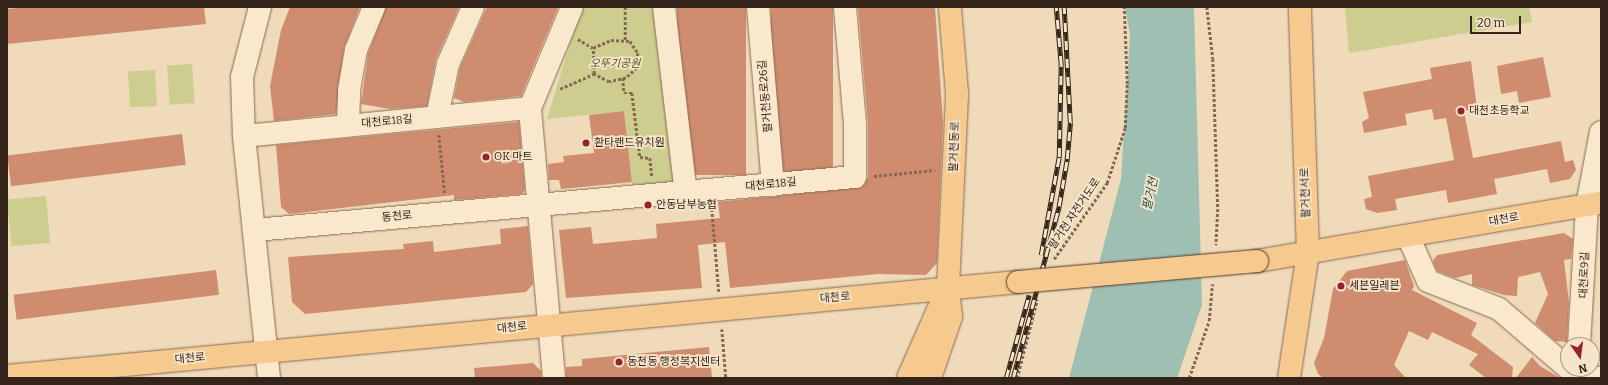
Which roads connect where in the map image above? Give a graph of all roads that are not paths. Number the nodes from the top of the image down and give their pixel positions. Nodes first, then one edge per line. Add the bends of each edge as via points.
1 (260, 7) edge
2 (374, 7) edge
3 (473, 7) edge
4 (572, 7) edge
5 (664, 7) edge
6 (758, 7) edge
7 (845, 7) edge
8 (950, 7) edge
9 (1300, 7) edge
10 (531, 105) junction
11 (437, 117) junction
12 (348, 125) junction
13 (1601, 132) edge
14 (244, 136) junction
15 (773, 185) junction
16 (686, 193) junction
17 (538, 204) junction
18 (1594, 204) edge
19 (255, 230) junction
20 (1408, 236) junction
21 (1308, 253) junction
22 (948, 287) junction
23 (549, 324) junction
24 (1580, 337) edge
25 (267, 352) junction
26 (1560, 362) edge
27 (7, 376) edge
28 (269, 378) edge
29 (554, 378) edge
30 (908, 378) edge
31 (930, 378) edge
32 (1290, 378) edge

1 - 14 street via 242,77
2 - 12 street via 356,50 349,90
3 - 11 street via 448,64
4 - 10 street
5 - 16 street
6 - 15 street, 팔거천동로26길
7 - 15 street, 대천로18길 via 855,124 856,177
8 - 22 main road, 팔거천동로 via 957,93
9 - 21 main road, 팔거천서로
10 - 11 street, 대천로18길
10 - 17 street
11 - 12 street, 대천로18길
12 - 14 street, 대천로18길
13 - 18 street, 대천로9길
14 - 19 street
15 - 16 street, 대천로18길
16 - 17 street, 대천로18길
17 - 19 street, 동천로
17 - 23 street
18 - 20 main road, 대천로
18 - 24 street, 대천로9길
19 - 25 street
20 - 21 main road, 대천로
20 - 26 street via 1428,281 1499,309 1539,347
21 - 22 main road, 대천로, bridge via 1257,261
21 - 32 main road, 팔거천서로
22 - 23 main road, 대천로
22 - 30 main road, 팔거천동로
22 - 31 main road, 팔거천동로 via 951,317
23 - 25 main road, 대천로
23 - 29 street
25 - 27 main road, 대천로
25 - 28 street

